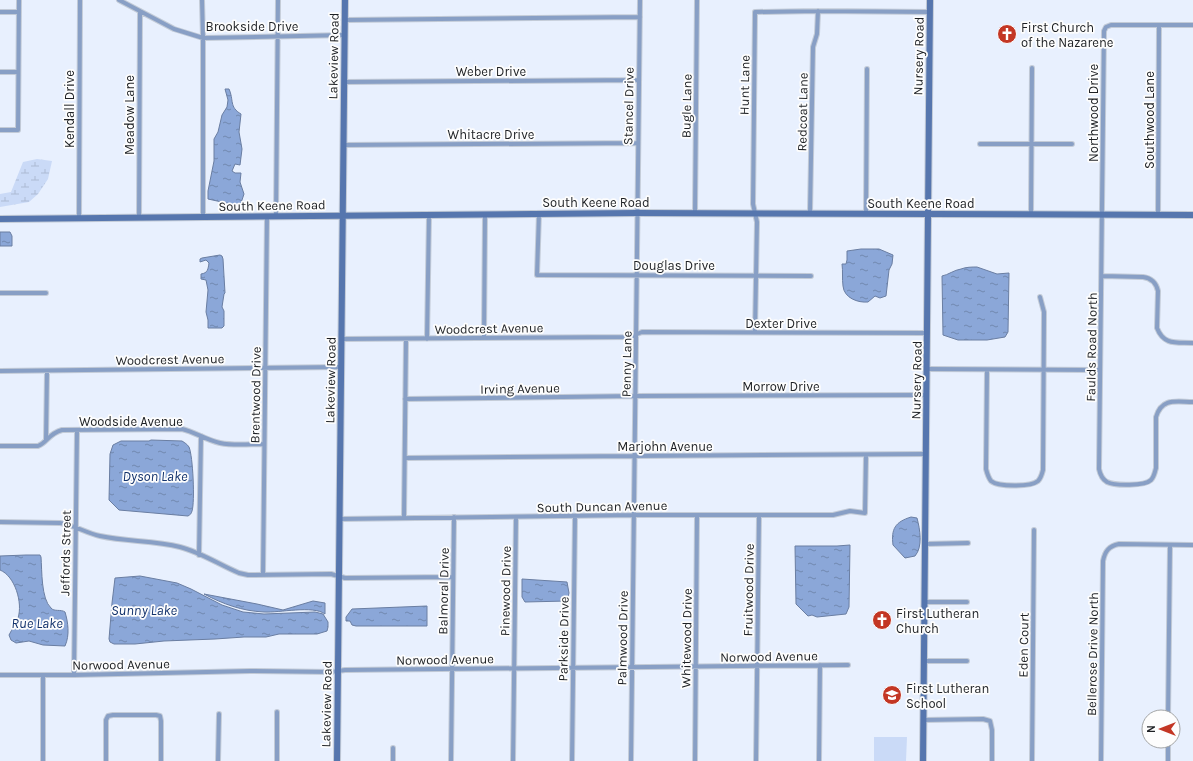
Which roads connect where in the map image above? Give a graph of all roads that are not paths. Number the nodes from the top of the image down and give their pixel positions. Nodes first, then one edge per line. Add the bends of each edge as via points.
1 (19, 0) edge
2 (80, 0) edge
3 (119, 0) edge
4 (202, 0) edge
5 (278, 0) edge
6 (345, 0) edge
7 (640, 0) edge
8 (697, 0) edge
9 (930, 0) edge
10 (140, 11) junction
11 (818, 11) junction
12 (0, 12) edge
13 (19, 12) junction
14 (930, 12) junction
15 (640, 17) junction
16 (345, 20) junction
17 (1193, 24) edge
18 (1159, 25) junction
19 (344, 35) junction
20 (278, 37) junction
21 (204, 38) junction
22 (1032, 68) dead end
23 (867, 69) dead end
24 (0, 72) edge
25 (18, 72) junction
26 (639, 80) junction
27 (344, 82) junction
28 (0, 130) edge
29 (638, 143) junction
30 (1032, 143) junction
31 (980, 144) dead end
32 (1072, 144) dead end
33 (343, 145) junction
34 (539, 213) junction
35 (637, 213) junction
36 (695, 213) junction
37 (755, 213) junction
38 (810, 213) junction
39 (485, 214) junction
40 (866, 214) junction
41 (928, 214) junction
42 (1031, 214) junction
43 (1103, 214) junction
44 (429, 215) junction
45 (1158, 215) junction
46 (1193, 215) edge
47 (267, 216) junction
48 (276, 216) junction
49 (343, 216) junction
50 (203, 217) junction
51 (79, 218) junction
52 (138, 218) junction
53 (0, 219) edge
54 (636, 275) junction
55 (756, 275) junction
56 (811, 276) dead end
57 (1102, 276) junction
58 (0, 293) edge
59 (46, 293) dead end
60 (1040, 297) dead end
61 (755, 332) junction
62 (927, 333) junction
63 (636, 335) junction
64 (484, 338) junction
65 (342, 339) junction
66 (406, 339) junction
67 (427, 339) junction
68 (1193, 343) edge
69 (341, 367) junction
70 (265, 368) junction
71 (927, 369) junction
72 (987, 370) junction
73 (1044, 370) junction
74 (1100, 370) junction
75 (0, 371) edge
76 (47, 371) junction
77 (926, 395) junction
78 (635, 396) junction
79 (405, 399) junction
80 (1193, 402) edge
81 (77, 431) junction
82 (201, 436) junction
83 (46, 440) junction
84 (264, 444) junction
85 (0, 446) edge
86 (926, 454) junction
87 (866, 455) junction
88 (634, 456) junction
89 (405, 458) junction
90 (634, 515) junction
91 (697, 515) junction
92 (759, 515) junction
93 (575, 516) junction
94 (454, 517) junction
95 (516, 517) junction
96 (404, 518) junction
97 (340, 519) junction
98 (0, 522) edge
99 (76, 527) junction
100 (1034, 530) dead end
101 (968, 543) dead end
102 (925, 544) junction
103 (1170, 545) junction
104 (1193, 545) edge
105 (199, 555) junction
106 (262, 575) junction
107 (339, 576) junction
108 (453, 577) junction
109 (924, 602) junction
110 (967, 602) dead end
111 (924, 661) junction
112 (967, 661) dead end
113 (820, 665) junction
114 (848, 665) dead end
115 (695, 666) junction
116 (758, 666) junction
117 (573, 667) junction
118 (632, 667) junction
119 (514, 668) junction
120 (452, 669) junction
121 (337, 671) junction
122 (0, 675) edge
123 (43, 675) junction
124 (74, 675) junction
125 (1168, 709) edge
126 (277, 712) dead end
127 (219, 714) dead end
128 (923, 720) junction
129 (393, 748) dead end
130 (1168, 749) edge
131 (42, 761) edge
132 (106, 761) edge
133 (161, 761) edge
134 (218, 761) edge
135 (277, 761) edge
136 (337, 761) edge
137 (393, 761) edge
138 (452, 761) edge
139 (513, 761) edge
140 (572, 761) edge
141 (631, 761) edge
142 (695, 761) edge
143 (756, 761) edge
144 (818, 761) edge
145 (923, 761) edge
146 (992, 761) edge
147 (1032, 761) edge
148 (1101, 761) edge
149 (1168, 761) edge

1 - 13 street
2 - 51 street, Kendall Drive
3 - 10 street, Brookside Drive
4 - 21 street
5 - 20 street
6 - 16 street, Lakeview Road
7 - 15 street, Stancel Drive
8 - 36 street, Bugle Lane
9 - 14 street, Nursery Road
10 - 21 street, Brookside Drive via 174,29
10 - 52 street, Meadow Lane
11 - 14 street, Hunt Lane
11 - 37 street, Hunt Lane via 755,12
11 - 38 street, Redcoat Lane via 817,34 812,47
12 - 13 street
13 - 25 street
14 - 41 street, Nursery Road
15 - 16 street
15 - 26 street, Stancel Drive
16 - 19 street, Lakeview Road
17 - 18 street, Northwood Drive
18 - 43 street, Northwood Drive via 1110,25 1104,31
18 - 45 street, Southwood Lane
19 - 20 street, Brookside Drive
19 - 27 street, Lakeview Road
20 - 21 street, Brookside Drive
20 - 48 street
21 - 50 street
22 - 30 street
23 - 40 street
24 - 25 street
25 - 28 street via 18,130
26 - 27 street, Weber Drive
26 - 29 street, Stancel Drive
27 - 33 street, Lakeview Road
29 - 33 street, Whitacre Drive
29 - 35 street, Stancel Drive
30 - 31 street
30 - 32 street
30 - 42 street
33 - 49 street, Lakeview Road
34 - 35 street, South Keene Road
34 - 39 street, South Keene Road
34 - 54 street, Douglas Drive via 537,275
35 - 36 street, South Keene Road
35 - 54 street, Penny Lane
36 - 37 street, South Keene Road
37 - 38 street, South Keene Road
37 - 55 street, Hunt Lane
38 - 40 street, South Keene Road
39 - 44 street, South Keene Road
39 - 64 street
40 - 41 street, South Keene Road
41 - 42 street, South Keene Road
41 - 62 street, Nursery Road
42 - 43 street, South Keene Road
43 - 45 street, South Keene Road
43 - 57 street, Faulds Road North
44 - 49 street, South Keene Road
44 - 67 street
45 - 46 street, South Keene Road
47 - 48 street, South Keene Road
47 - 50 street, South Keene Road
47 - 70 street, Brentwood Drive
48 - 49 street, South Keene Road
49 - 65 street, Lakeview Road
50 - 52 street, South Keene Road
51 - 52 street, South Keene Road
51 - 53 street, South Keene Road
54 - 55 street, Douglas Drive
54 - 63 street, Penny Lane
55 - 56 street, Douglas Drive
55 - 61 street, Hunt Lane
57 - 68 street via 1143,276 1153,280 1158,291 1159,334 1168,341
57 - 74 street, Faulds Road North
58 - 59 street
60 - 73 street via 1044,312
61 - 62 street, Dexter Drive
61 - 63 street, Dexter Drive via 642,332
62 - 71 street, Nursery Road
63 - 64 street, Woodcrest Avenue
63 - 78 street, Penny Lane
64 - 67 street, Woodcrest Avenue
65 - 66 street, Woodcrest Avenue
65 - 69 street, Lakeview Road
66 - 67 street, Woodcrest Avenue
66 - 79 street
69 - 70 street, Woodcrest Avenue
69 - 97 street, Lakeview Road
70 - 76 street, Woodcrest Avenue
70 - 84 street, Brentwood Drive
71 - 72 street
71 - 77 street, Nursery Road
72 - 73 street
72 - 73 street via 988,476 996,484 1029,485 1038,481 1043,470
73 - 74 street
74 - 80 street, Faulds Road North via 1099,469 1103,479 1108,482 1141,484 1151,480 1156,468 1158,410 1167,402
75 - 76 street, Woodcrest Avenue
76 - 83 street
77 - 78 street, Morrow Drive
77 - 86 street, Nursery Road
78 - 79 street, Irving Avenue
78 - 88 street, Penny Lane
79 - 89 street
81 - 82 street, Woodside Avenue via 182,429
81 - 83 street, Woodside Avenue via 62,430
81 - 99 street, Jeffords Street
82 - 84 street, Woodside Avenue via 221,443
82 - 105 street
83 - 85 street, Woodside Avenue via 38,446
84 - 106 street, Brentwood Drive
86 - 87 street, Marjohn Avenue
86 - 102 street, Nursery Road
87 - 88 street, Marjohn Avenue
87 - 92 street, South Duncan Avenue via 865,512 833,515
88 - 89 street, Marjohn Avenue
88 - 90 street, Penny Lane
89 - 96 street
90 - 91 street, South Duncan Avenue
90 - 93 street, South Duncan Avenue
90 - 118 street, Palmwood Drive
91 - 92 street, South Duncan Avenue
91 - 115 street, Whitewood Drive
92 - 116 street, Fruitwood Drive
93 - 95 street, South Duncan Avenue
93 - 117 street, Parkside Drive
94 - 95 street, South Duncan Avenue
94 - 96 street, South Duncan Avenue
94 - 108 street, Balmoral Drive
95 - 119 street, Pinewood Drive
96 - 97 street, South Duncan Avenue
97 - 107 street, Lakeview Road
98 - 99 street via 50,522
99 - 105 street via 121,540 182,547
99 - 124 street, Jeffords Street
100 - 147 street, Eden Court
101 - 102 street
102 - 109 street, Nursery Road
103 - 104 street
103 - 125 street
103 - 148 street, Bellerose Drive North via 1119,544 1108,548 1105,554
105 - 106 street via 239,574
106 - 107 street
107 - 108 street
107 - 121 street, Lakeview Road
108 - 120 street, Balmoral Drive
109 - 110 street
109 - 111 street, Nursery Road
111 - 112 street
111 - 128 street, Nursery Road
113 - 114 street, Norwood Avenue
113 - 116 street, Norwood Avenue
113 - 144 street
115 - 116 street, Norwood Avenue
115 - 118 street, Norwood Avenue
115 - 142 street, Whitewood Drive
116 - 143 street, Fruitwood Drive
117 - 118 street, Norwood Avenue
117 - 119 street, Norwood Avenue
117 - 140 street, Parkside Drive
118 - 141 street, Palmwood Drive
119 - 120 street, Norwood Avenue
119 - 139 street, Pinewood Drive
120 - 121 street, Norwood Avenue
120 - 138 street, Balmoral Drive
121 - 124 street, Norwood Avenue
121 - 136 street, Lakeview Road
122 - 123 street, Norwood Avenue
123 - 124 street, Norwood Avenue
123 - 131 street
126 - 135 street
127 - 134 street
128 - 145 street, Nursery Road
128 - 146 street via 990,721
129 - 137 street
130 - 149 street
132 - 133 street via 108,716 156,715 160,716 161,721

